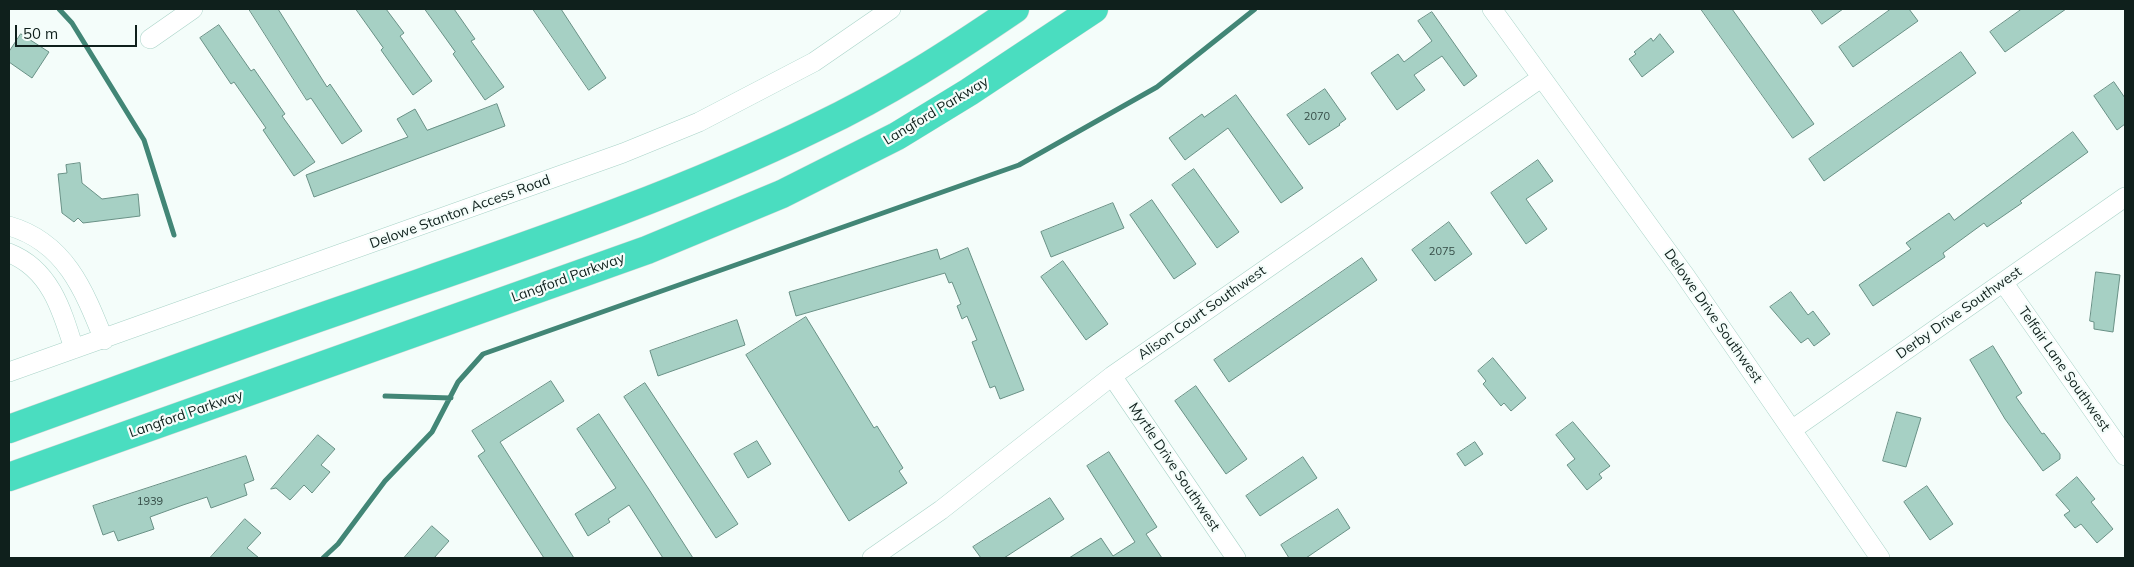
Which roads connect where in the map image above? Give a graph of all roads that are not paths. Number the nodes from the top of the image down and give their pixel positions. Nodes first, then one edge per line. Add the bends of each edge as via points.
1 (193, 9) edge
2 (890, 9) edge
3 (1015, 9) edge
4 (1094, 9) edge
5 (1492, 9) edge
6 (150, 39) dead end
7 (1541, 78) junction
8 (2125, 197) edge
9 (9, 226) edge
10 (44, 243) junction
11 (9, 253) edge
12 (27, 263) junction
13 (2003, 282) junction
14 (104, 340) junction
15 (74, 349) junction
16 (9, 372) edge
17 (1112, 376) junction
18 (9, 429) edge
19 (1793, 429) junction
20 (2125, 456) edge
21 (9, 477) edge
22 (872, 558) edge
23 (1236, 558) edge
24 (1880, 558) edge

1 - 6 street
2 - 14 street, Delowe Stanton Access Road via 814,62 699,122 623,153
3 - 18 highway via 899,84 817,128 686,185 506,253
4 - 21 highway, Langford Parkway via 970,92 897,136 782,194 638,254
5 - 7 street, Delowe Drive Southwest
7 - 17 street, Alison Court Southwest
7 - 19 street, Delowe Drive Southwest
8 - 13 street, Derby Drive Southwest
9 - 10 street
10 - 12 street
10 - 14 street via 77,278
11 - 12 street
12 - 15 street via 49,286 61,308
13 - 19 street, Derby Drive Southwest
13 - 20 street, Telfair Lane Southwest
14 - 15 street, Delowe Stanton Access Road
15 - 16 street, Delowe Stanton Access Road
17 - 22 street, Alison Court Southwest via 941,510
17 - 23 street, Myrtle Drive Southwest
19 - 24 street, Delowe Drive Southwest

